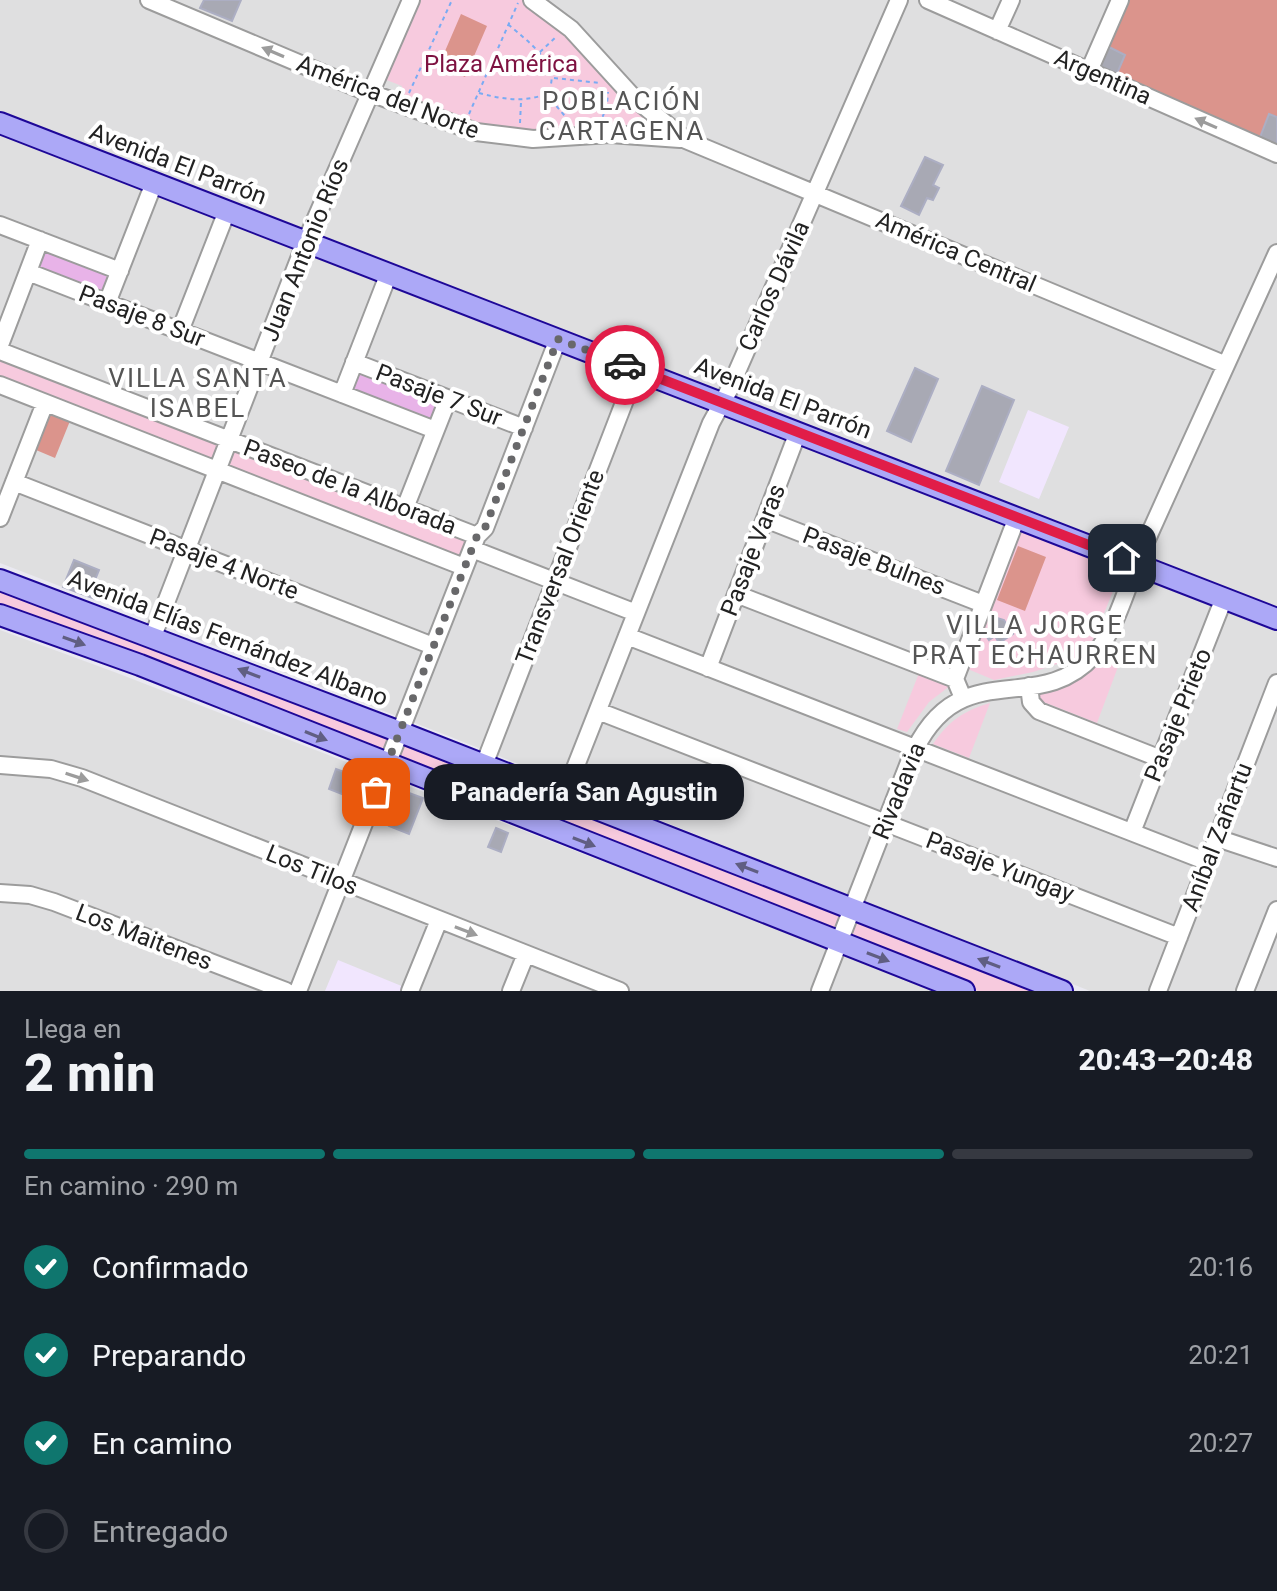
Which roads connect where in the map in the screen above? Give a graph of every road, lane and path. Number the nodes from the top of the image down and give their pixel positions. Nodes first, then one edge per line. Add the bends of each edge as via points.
1 (149, 0) edge
2 (411, 0) edge
3 (452, 0) edge
4 (899, 0) edge
5 (928, 0) edge
6 (1011, 0) edge
7 (1120, 0) edge
8 (525, 1) edge
9 (509, 25) junction
10 (997, 31) junction
11 (562, 32) dead end
12 (539, 52) junction
13 (1089, 71) junction
14 (602, 77) dead end
15 (553, 78) junction
16 (608, 88) dead end
17 (370, 93) junction
18 (479, 93) junction
19 (546, 94) junction
20 (521, 100) junction
21 (400, 104) junction
22 (467, 120) dead end
23 (0, 123) edge
24 (588, 124) dead end
25 (574, 126) dead end
26 (519, 131) dead end
27 (686, 140) junction
28 (1277, 154) edge
29 (154, 183) junction
30 (815, 193) junction
31 (227, 211) junction
32 (0, 225) edge
33 (40, 240) junction
34 (306, 241) junction
35 (1277, 253) edge
36 (120, 271) junction
37 (28, 272) junction
38 (389, 273) junction
39 (107, 303) junction
40 (180, 331) junction
41 (558, 339) junction
42 (0, 348) edge
43 (259, 362) junction
44 (354, 362) junction
45 (1226, 365) junction
46 (637, 369) junction
47 (0, 385) edge
48 (342, 394) junction
49 (448, 399) junction
50 (722, 402) junction
51 (45, 403) junction
52 (524, 428) junction
53 (435, 430) junction
54 (798, 432) junction
55 (229, 440) junction
56 (217, 470) junction
57 (14, 482) junction
58 (405, 508) junction
59 (1017, 517) junction
60 (0, 518) edge
61 (765, 519) junction
62 (474, 542) junction
63 (186, 550) junction
64 (1136, 564) junction
65 (464, 567) junction
66 (0, 580) edge
67 (555, 581) junction
68 (736, 594) junction
69 (1224, 598) junction
70 (983, 604) junction
71 (636, 613) junction
72 (0, 615) edge
73 (1277, 619) edge
74 (153, 636) junction
75 (627, 636) junction
76 (433, 646) junction
77 (708, 668) junction
78 (955, 679) junction
79 (1277, 683) edge
80 (1029, 686) junction
81 (963, 698) junction
82 (598, 711) junction
83 (400, 732) junction
84 (915, 748) junction
85 (1161, 759) junction
86 (387, 764) junction
87 (0, 765) edge
88 (484, 765) junction
89 (564, 796) junction
90 (885, 823) junction
91 (1132, 832) junction
92 (1217, 838) junction
93 (1277, 858) edge
94 (1208, 862) junction
95 (341, 882) junction
96 (0, 893) edge
97 (852, 909) junction
98 (1277, 910) edge
99 (439, 920) junction
100 (1179, 937) junction
101 (839, 942) junction
102 (526, 954) junction
103 (615, 990) edge
104 (286, 991) edge
105 (298, 991) edge
106 (410, 991) edge
107 (511, 991) edge
108 (820, 991) edge
109 (964, 991) edge
110 (1062, 991) edge
111 (1158, 991) edge
112 (1245, 991) edge

17 -> 1 street, América del Norte
2 - 17 street, Juan Antonio Ríos
3 - 21 path
4 - 30 street, Carlos Dávila
5 - 10 street, Argentina
6 - 10 street
7 - 13 street
8 - 9 path
8 - 27 street via 571,29 640,104
9 - 12 path
9 - 18 path
10 - 13 street, Argentina
11 - 12 path
12 - 15 path
28 -> 13 street, Argentina
14 - 15 path via 605,84
15 - 19 path
16 - 24 path via 603,116
17 - 21 street, América del Norte
17 - 34 street, Juan Antonio Ríos
18 - 20 path
18 - 22 path
19 - 20 path
19 - 25 path
20 - 26 path
21 - 27 street, América del Norte via 504,137 624,134
23 - 29 main road, Avenida El Parrón
27 - 30 street, América Central
29 - 31 main road, Avenida El Parrón
29 - 36 street
30 - 45 street, América Central
30 - 50 street, Carlos Dávila
31 - 34 main road, Avenida El Parrón
31 - 40 street
32 - 33 street
33 - 36 street
33 - 37 street
34 - 38 main road, Avenida El Parrón
34 - 43 street, Juan Antonio Ríos
35 - 45 street, Rivadavia
36 - 39 street
37 - 39 street, Pasaje 8 Sur
37 - 42 street
38 - 41 main road, Avenida El Parrón
38 - 44 street
39 - 40 street, Pasaje 8 Sur
40 - 43 street, Pasaje 8 Sur
41 - 46 main road, Avenida El Parrón
41 - 52 street
42 - 55 street, Paseo de la Alborada
43 - 48 street, Pasaje 8 Sur
43 - 55 street, Juan Antonio Ríos
44 - 48 street
44 - 49 street, Pasaje 7 Sur
45 - 64 street, Rivadavia
46 - 50 main road, Avenida El Parrón
46 - 67 street, Transversal Oriente
47 - 51 street, Paseo de la Alborada
48 - 53 street, Pasaje 8 Sur
49 - 52 street, Pasaje 7 Sur
49 - 53 street
50 - 54 main road, Avenida El Parrón
50 - 71 street, Carlos Dávila
51 - 56 street, Paseo de la Alborada
51 - 57 street
52 - 62 street via 485,528
53 - 58 street
54 - 59 main road, Avenida El Parrón
54 - 61 street, Pasaje Varas
55 - 56 street, Juan Antonio Ríos
55 - 58 street, Paseo de la Alborada
56 - 63 street, Juan Antonio Ríos
56 - 65 street, Paseo de la Alborada
57 - 60 street
57 - 63 street, Pasaje 4 Norte
58 - 62 street, Paseo de la Alborada
59 - 64 main road, Avenida El Parrón
59 - 70 street
61 - 68 street, Pasaje Varas
61 - 70 street, Pasaje Bulnes
62 - 65 street
62 - 67 street, Paseo de la Alborada
63 - 74 street, Juan Antonio Ríos
63 - 76 street, Pasaje 4 Norte
64 - 69 main road, Avenida El Parrón
64 - 80 street, Rivadavia via 1105,640 1093,656 1068,675
65 - 76 street
66 - 74 main road, Avenida Elías Fernández Albano
67 - 71 street, Paseo de la Alborada
67 - 88 street, Transversal Oriente
68 - 77 street, Pasaje Varas
68 - 78 street
69 - 73 main road, Avenida El Parrón
69 - 85 street, Pasaje Prieto
70 - 78 street
71 - 75 street, Carlos Dávila
72 -> 86 main road
83 -> 74 main road, Avenida Elías Fernández Albano
75 - 77 street
75 - 82 street, Carlos Dávila
76 - 83 street
77 - 84 street
78 - 81 street
79 - 92 street, Aníbal Zañartu
80 - 81 street, Rivadavia
80 - 85 street via 1031,702 1039,711
81 - 84 street, Rivadavia via 938,715
82 - 89 street, Carlos Dávila
82 - 90 street, Pasaje Yungay
83 - 86 street
83 - 88 main road, Avenida Elías Fernández Albano
84 - 90 street, Rivadavia
84 - 91 street
85 - 91 street, Pasaje Prieto
86 - 95 street
86 -> 101 main road
87 -> 95 street, Los Tilos via 51,769 82,778
88 - 89 main road, Avenida Elías Fernández Albano
97 -> 89 main road, Avenida Elías Fernández Albano
90 - 97 street, Rivadavia
90 - 100 street, Pasaje Yungay
91 - 94 street
92 - 93 street
92 - 94 street, Aníbal Zañartu
94 - 100 street, Aníbal Zañartu
95 - 99 street, Los Tilos
95 - 105 street
96 - 104 street, Los Maitenes via 54,902
97 - 101 street, Rivadavia
110 -> 97 main road, Avenida Elías Fernández Albano
98 - 112 street
99 -> 102 street, Los Tilos
99 - 106 street
100 - 111 street, Aníbal Zañartu
101 - 108 street, Rivadavia
101 -> 109 main road
102 - 103 street, Los Tilos
102 - 107 street

